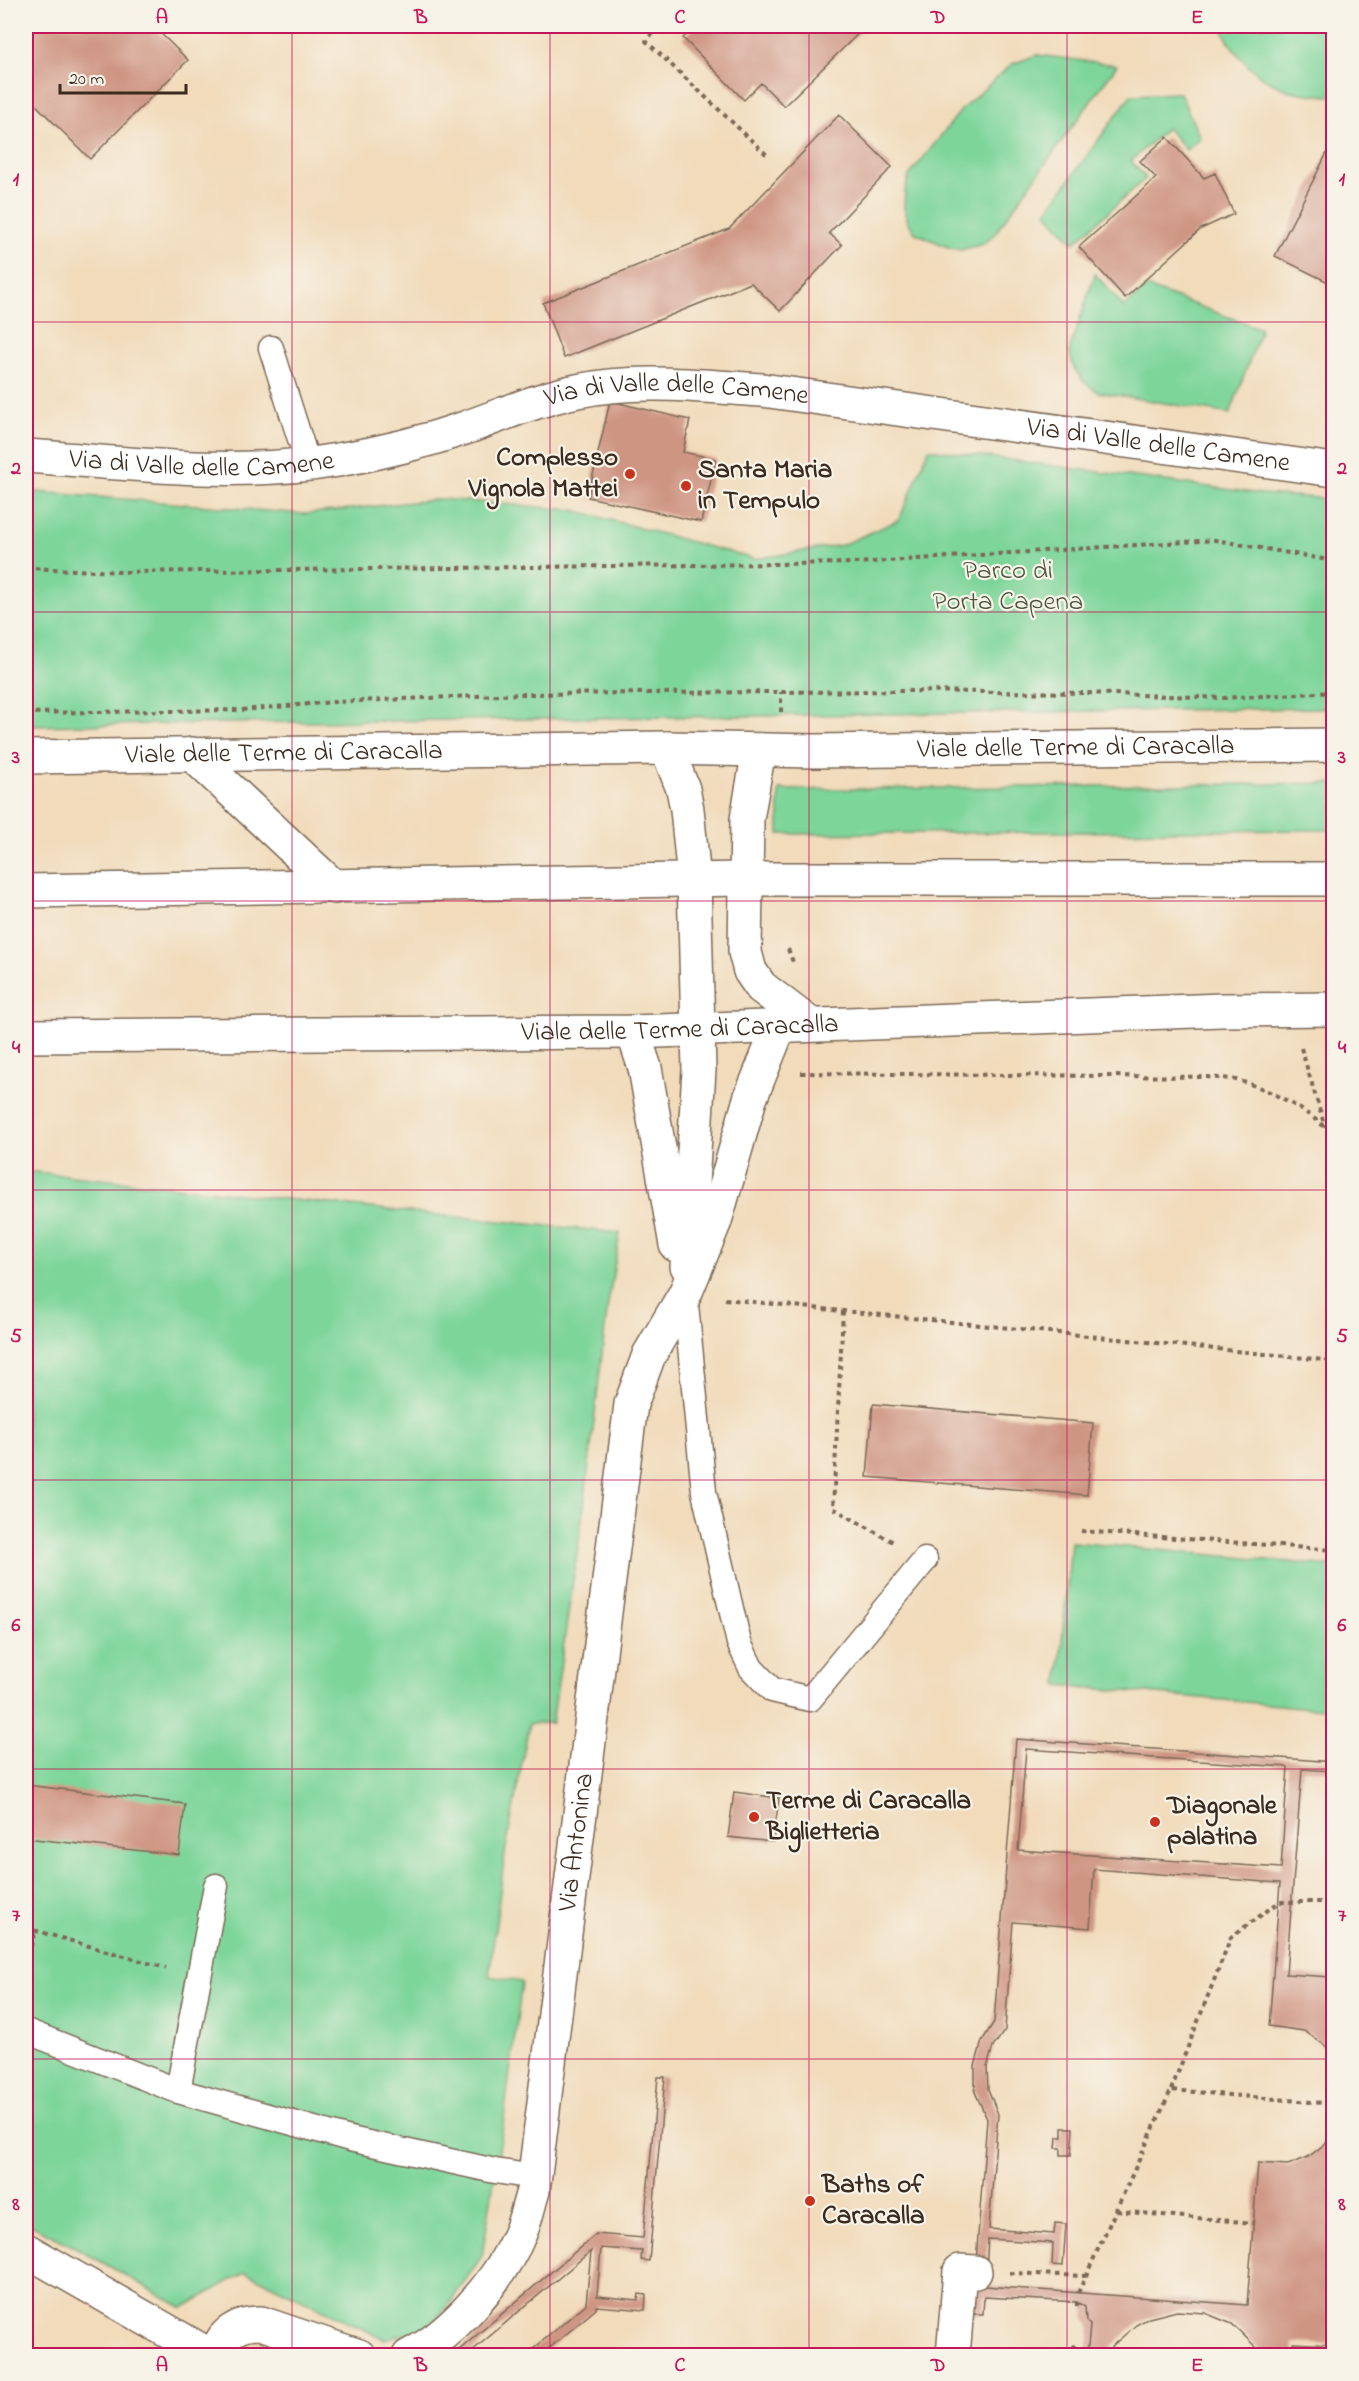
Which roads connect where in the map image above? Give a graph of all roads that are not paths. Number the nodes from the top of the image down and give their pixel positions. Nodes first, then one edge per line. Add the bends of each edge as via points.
1 (271, 348) dead end
2 (26, 456) edge
3 (308, 464) junction
4 (1334, 470) edge
5 (1334, 745) edge
6 (667, 748) junction
7 (759, 750) junction
8 (192, 754) junction
9 (26, 757) edge
10 (745, 879) junction
11 (1334, 879) edge
12 (694, 880) junction
13 (334, 887) junction
14 (26, 891) edge
15 (1334, 1009) edge
16 (811, 1025) junction
17 (779, 1027) junction
18 (698, 1029) junction
19 (633, 1032) junction
20 (26, 1036) edge
21 (685, 1294) junction
22 (925, 1560) road end
23 (216, 1886) dead end
24 (26, 2031) edge
25 (178, 2091) junction
26 (534, 2177) junction
27 (26, 2250) edge
28 (975, 2272) dead end
29 (211, 2355) edge
30 (218, 2355) edge
31 (359, 2355) edge
32 (408, 2355) edge
33 (953, 2355) edge

1 - 3 lane
2 - 3 street, Via di Valle delle Camene via 227,469
3 - 4 street, Via di Valle delle Camene via 413,443 560,395 643,384 762,390
5 - 7 street, Viale delle Terme di Caracalla
6 - 7 street, Viale delle Terme di Caracalla
6 - 8 street, Viale delle Terme di Caracalla
6 - 12 street via 683,789
7 - 10 street via 747,819
8 - 9 street, Viale delle Terme di Caracalla
8 - 13 street
10 - 11 street
10 - 12 street
10 - 16 street via 745,952 750,971 761,987
12 - 13 street
12 - 18 street
13 - 14 street
15 - 16 street, Viale delle Terme di Caracalla
16 - 17 street, Viale delle Terme di Caracalla
17 - 18 street, Viale delle Terme di Caracalla
17 - 21 street, Via Antonina via 750,1099 715,1221
18 - 19 street, Viale delle Terme di Caracalla
18 - 21 street via 698,1102
19 - 20 street, Viale delle Terme di Caracalla
19 - 21 street via 645,1068
21 - 22 lane via 704,1492 739,1643 751,1668 772,1690 810,1699
21 - 26 street, Via Antonina via 649,1355 631,1404
23 - 25 lane
24 - 25 lane
25 - 26 lane via 350,2139
26 - 32 street, Via Antonina via 520,2232 496,2273 449,2328 425,2348
27 - 29 street
28 - 33 street via 960,2271
30 - 31 street via 225,2336 251,2322

